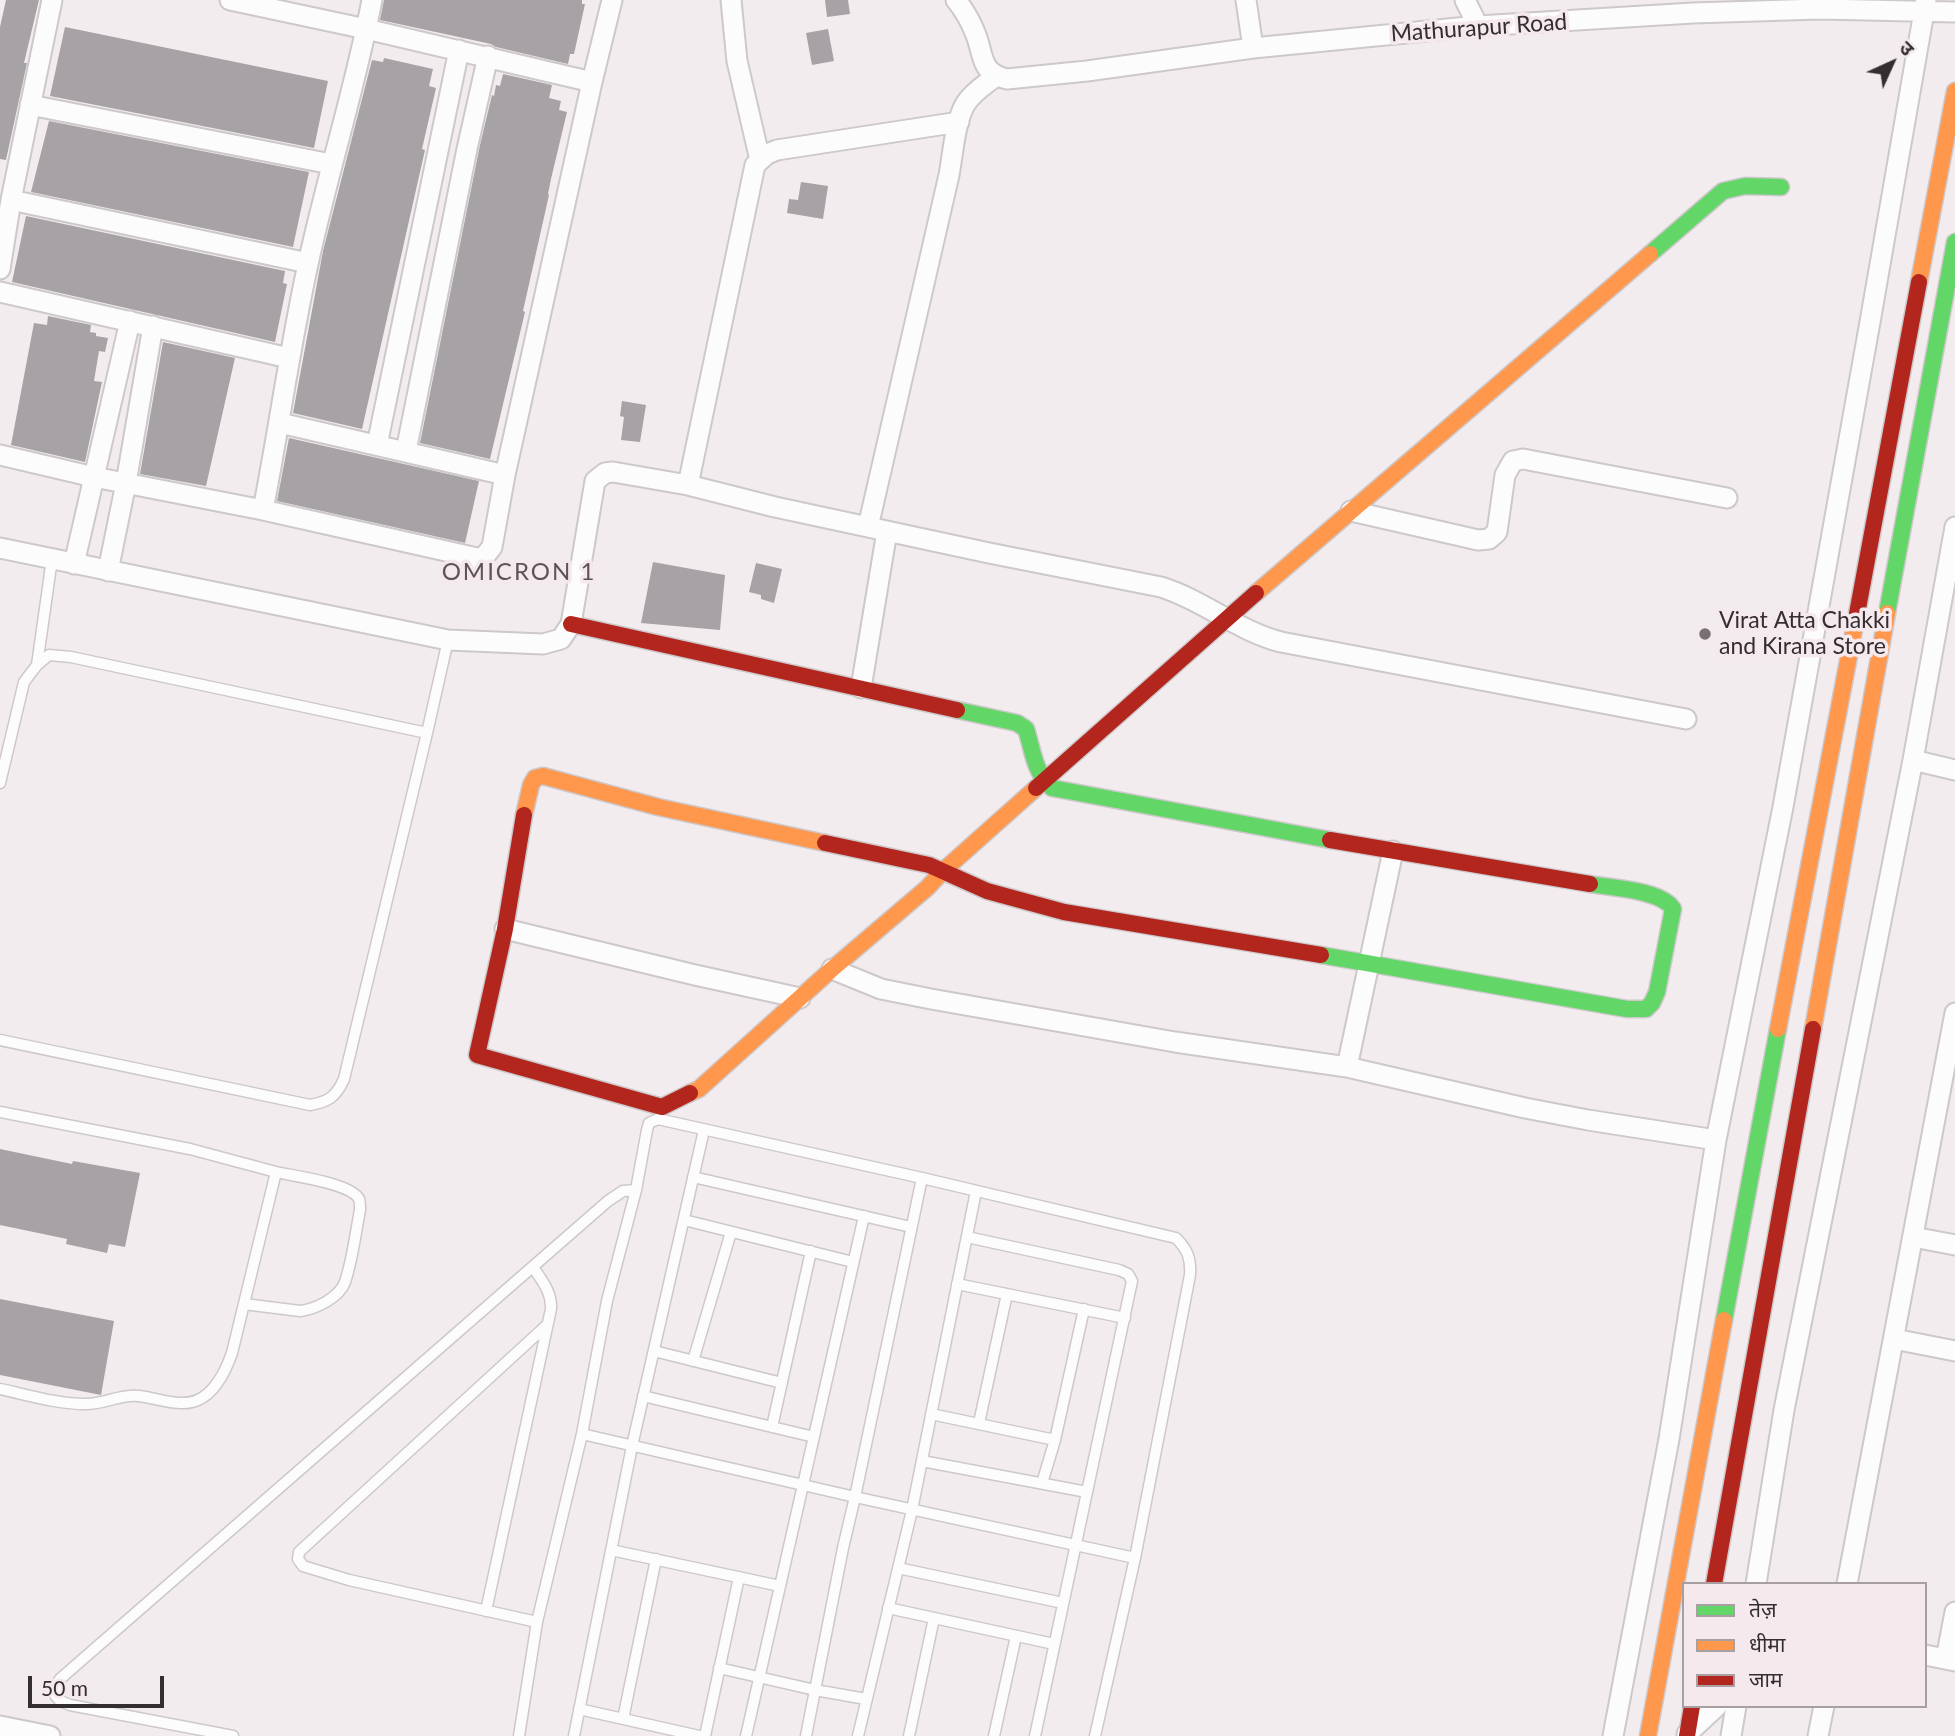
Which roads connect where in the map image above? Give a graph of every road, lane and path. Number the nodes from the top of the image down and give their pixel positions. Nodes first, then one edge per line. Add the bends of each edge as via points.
1 (52, 0) edge
2 (230, 0) edge
3 (372, 0) edge
4 (612, 0) edge
5 (731, 0) edge
6 (956, 0) edge
7 (1246, 0) edge
8 (1465, 0) edge
9 (1924, 5) edge
10 (1955, 12) edge
11 (1478, 26) junction
12 (366, 29) junction
13 (1252, 48) junction
14 (459, 50) junction
15 (488, 57) junction
16 (996, 76) junction
17 (592, 82) junction
18 (1955, 90) edge
19 (30, 104) junction
20 (959, 122) junction
21 (760, 160) junction
22 (331, 164) junction
23 (1781, 187) dead end
24 (11, 200) junction
25 (1955, 242) edge
26 (308, 263) junction
27 (0, 269) edge
28 (0, 292) edge
29 (130, 321) junction
30 (153, 326) junction
31 (289, 358) junction
32 (280, 423) junction
33 (377, 444) junction
34 (406, 452) junction
35 (0, 455) edge
36 (505, 475) junction
37 (94, 477) junction
38 (126, 483) junction
39 (688, 485) junction
40 (1727, 498) dead end
41 (262, 510) junction
42 (1351, 510) junction
43 (1955, 527) edge
44 (877, 529) junction
45 (0, 548) edge
46 (52, 559) junction
47 (74, 564) junction
48 (108, 571) junction
49 (1226, 618) junction
50 (571, 624) junction
51 (448, 640) junction
52 (37, 664) junction
53 (861, 688) junction
54 (1686, 719) dead end
55 (427, 733) junction
56 (1913, 760) junction
57 (1955, 770) edge
58 (1044, 782) junction
59 (0, 783) edge
60 (1393, 851) junction
61 (944, 870) junction
62 (505, 929) junction
63 (1368, 964) junction
64 (832, 970) junction
65 (800, 998) junction
66 (1955, 1013) edge
67 (0, 1040) edge
68 (1347, 1067) junction
69 (0, 1112) edge
70 (704, 1130) junction
71 (1716, 1140) junction
72 (276, 1172) junction
73 (693, 1177) junction
74 (922, 1178) junction
75 (636, 1190) junction
76 (976, 1191) junction
77 (864, 1216) junction
78 (684, 1220) junction
79 (911, 1227) junction
80 (731, 1231) junction
81 (967, 1237) junction
82 (1913, 1237) junction
83 (1955, 1245) edge
84 (811, 1251) junction
85 (853, 1262) junction
86 (533, 1267) junction
87 (957, 1284) junction
88 (1007, 1294) junction
89 (244, 1304) junction
90 (1084, 1309) junction
91 (1125, 1318) junction
92 (547, 1325) junction
93 (1894, 1339) junction
94 (654, 1351) junction
95 (1955, 1351) edge
96 (693, 1361) junction
97 (782, 1383) junction
98 (0, 1389) edge
99 (643, 1396) junction
100 (932, 1414) junction
101 (979, 1423) junction
102 (772, 1427) junction
103 (582, 1434) junction
104 (814, 1437) junction
105 (1055, 1440) junction
106 (632, 1446) junction
107 (922, 1461) junction
108 (1042, 1483) junction
109 (803, 1485) junction
110 (1087, 1492) junction
111 (855, 1497) junction
112 (912, 1510) junction
113 (1075, 1545) junction
114 (611, 1550) junction
115 (1135, 1558) junction
116 (656, 1559) junction
117 (898, 1567) junction
118 (739, 1577) junction
119 (1714, 1582) edge
120 (1756, 1582) edge
121 (1847, 1582) edge
122 (780, 1586) junction
123 (1062, 1603) junction
124 (888, 1608) junction
125 (486, 1611) junction
126 (1955, 1612) edge
127 (934, 1618) junction
128 (537, 1622) junction
129 (1016, 1636) junction
130 (1054, 1644) junction
131 (1927, 1655) edge
132 (1951, 1660) edge
133 (719, 1668) junction
134 (760, 1677) junction
135 (1623, 1685) junction
136 (815, 1690) junction
137 (1656, 1691) junction
138 (866, 1699) junction
139 (1692, 1708) edge
140 (1715, 1708) edge
141 (1736, 1708) edge
142 (1824, 1708) edge
143 (579, 1709) junction
144 (623, 1718) junction
145 (0, 1726) edge
146 (1687, 1735) edge
147 (50, 1736) edge
148 (233, 1736) edge
149 (519, 1736) edge
150 (574, 1736) edge
151 (699, 1736) edge
152 (705, 1736) edge
153 (746, 1736) edge
154 (806, 1736) edge
155 (858, 1736) edge
156 (909, 1736) edge
157 (994, 1736) edge
158 (1035, 1736) edge
159 (1095, 1736) edge
160 (1613, 1736) edge
161 (1648, 1736) edge
162 (1731, 1736) edge
163 (1818, 1736) edge

1 - 19 street
2 - 12 street
3 - 12 street
4 - 17 street
5 - 21 street via 737,61
6 - 16 street via 971,22 982,58
7 - 13 street
8 - 11 street
9 - 10 street, Mathurapur Road
9 - 11 street, Mathurapur Road
9 - 71 street via 1783,807
11 - 13 street, Mathurapur Road
12 - 14 street
12 - 22 street
13 - 16 street, Mathurapur Road via 1029,77
14 - 15 street
14 - 33 street
15 - 17 street
15 - 34 street
16 - 20 street via 966,103
17 - 36 street
18 - 137 street
19 - 22 street
19 - 24 street
20 - 21 street via 777,150
20 - 44 street
21 - 39 street via 755,165
22 - 26 street
23 - 42 street via 1752,184 1723,191
24 - 26 street
24 - 27 street
25 - 119 street
26 - 31 street
28 - 29 street
29 - 30 street
29 - 37 street
30 - 31 street
30 - 38 street
31 - 32 street
32 - 33 street
32 - 41 street
33 - 34 street
34 - 36 street
35 - 37 street
36 - 41 street via 492,547 484,557
37 - 38 street
37 - 47 street
38 - 41 street
38 - 48 street
39 - 44 street
39 - 50 street via 613,472 599,476
40 - 42 street via 1523,459 1513,461 1505,475 1497,532 1489,539
42 - 49 street
43 - 56 street
44 - 49 street via 1161,587
44 - 53 street
45 - 46 street
46 - 47 street
46 - 52 lane
47 - 48 street
48 - 51 street
49 - 54 street via 1281,642
49 - 58 street
50 - 51 street via 561,639 543,644
50 - 53 street
51 - 55 lane
52 - 55 lane via 49,655 71,657
52 - 59 lane via 24,682
53 - 58 street via 1017,723 1026,729 1036,770
55 - 67 lane via 344,1079 328,1102 310,1105
56 - 57 street
56 - 120 street via 1784,1410
58 - 60 street via 1052,788
58 - 61 street
60 - 63 street
60 - 63 street via 1669,902 1673,909 1657,992 1646,1009 1639,1010
61 - 62 street via 658,807 543,776 531,785 525,807
61 - 63 street via 987,891 1064,912
61 - 64 street
62 - 65 street
62 - 65 street via 477,1055 662,1107 699,1089
63 - 68 street
64 - 65 street
64 - 68 street via 881,989 962,1005
66 - 82 street
68 - 71 street via 1525,1108
69 - 72 lane via 190,1149
70 - 73 lane
70 - 74 lane
70 - 75 lane via 658,1119 649,1123
71 - 135 street via 1669,1439
72 - 89 lane
72 - 89 lane via 343,1187 360,1200 344,1283 308,1310
73 - 77 lane
73 - 78 lane
74 - 76 lane
74 - 79 lane
75 - 86 lane via 616,1194
75 - 103 lane via 604,1313
76 - 81 lane
76 - 115 lane via 1177,1238 1187,1248 1190,1275
77 - 79 lane
77 - 85 lane
78 - 80 lane
78 - 94 lane
79 - 111 lane
80 - 84 lane
80 - 96 lane
81 - 87 lane
81 - 91 lane via 1128,1274 1132,1281
82 - 83 street
82 - 93 street
84 - 85 lane
84 - 97 lane
85 - 104 lane
86 - 92 lane via 552,1300
86 - 148 lane via 55,1686 55,1695 70,1705
87 - 88 lane
87 - 100 lane
88 - 90 lane
88 - 101 lane
89 - 98 lane via 226,1370 209,1393 189,1404 124,1395 97,1404 71,1403
90 - 91 lane
90 - 105 lane
91 - 110 lane
92 - 125 lane
92 - 125 lane via 299,1552 303,1566
93 - 95 street
93 - 121 street
94 - 96 lane
94 - 99 lane
96 - 97 lane
97 - 102 lane
99 - 102 lane
99 - 106 lane
100 - 101 lane
100 - 107 lane
101 - 105 lane
102 - 104 lane
103 - 106 lane
103 - 128 lane
104 - 109 lane
105 - 108 lane
106 - 109 lane
106 - 114 lane
107 - 108 lane
107 - 112 lane
108 - 110 lane
109 - 111 lane
109 - 122 lane
110 - 113 lane
111 - 112 lane
111 - 136 lane
112 - 113 lane
112 - 117 lane
113 - 115 lane
113 - 123 lane
114 - 116 lane
114 - 143 lane
115 - 159 lane
116 - 118 lane
116 - 144 lane
117 - 123 lane
117 - 124 lane
118 - 122 lane
118 - 133 lane
122 - 134 lane
123 - 130 lane
124 - 127 lane
124 - 138 lane
125 - 128 lane
126 - 132 street
127 - 129 lane
127 - 156 lane
128 - 149 lane
129 - 130 lane
129 - 157 lane
130 - 158 lane
131 - 132 street
133 - 134 lane
133 - 152 lane
134 - 136 lane
134 - 153 lane
135 - 137 street
135 - 160 street
136 - 138 lane
136 - 154 lane
137 - 161 street
138 - 155 lane
139 - 146 street
140 - 146 street
141 - 162 street
142 - 163 street
143 - 144 lane
143 - 150 lane
144 - 151 lane
145 - 147 street

